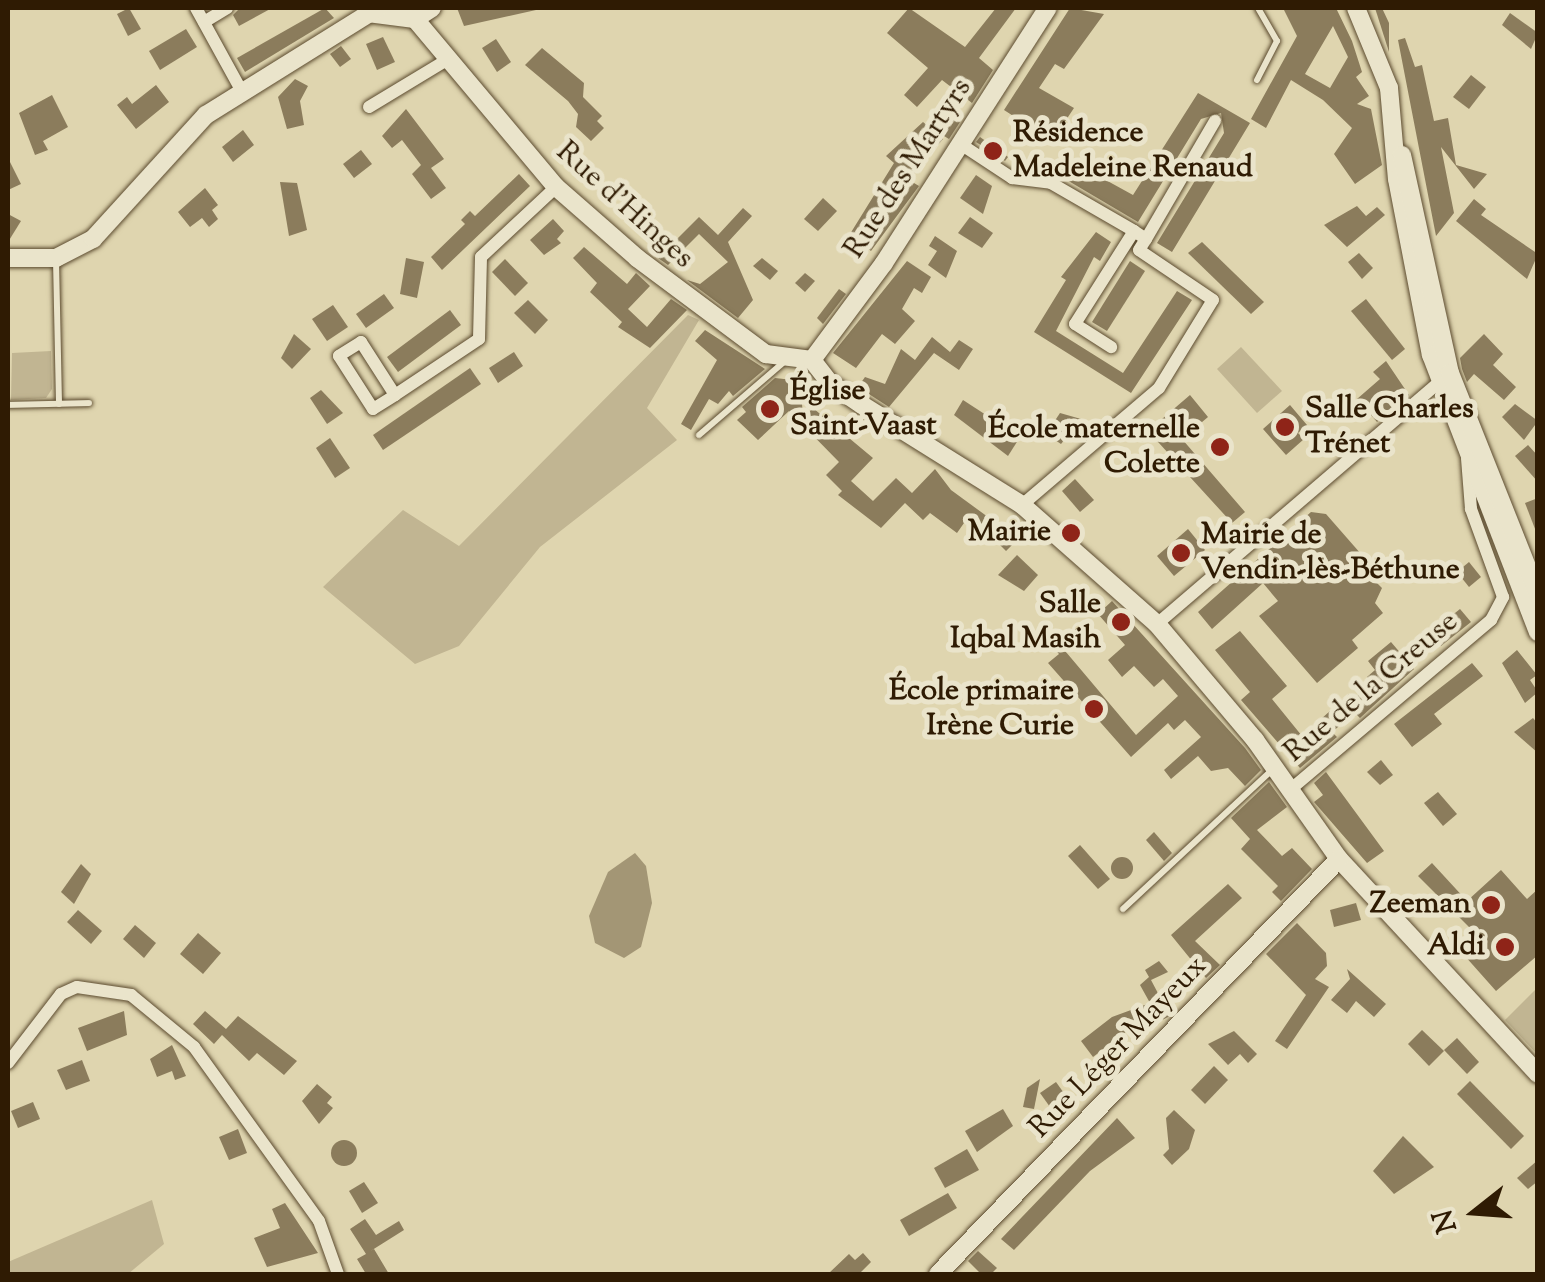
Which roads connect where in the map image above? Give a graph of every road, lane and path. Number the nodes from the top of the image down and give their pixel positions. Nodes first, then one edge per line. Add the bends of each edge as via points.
1 (196, 8) edge
2 (227, 8) edge
3 (1048, 8) edge
4 (1258, 8) edge
5 (1356, 8) edge
6 (373, 10) edge
7 (416, 12) edge
8 (204, 22) junction
9 (450, 58) junction
10 (1256, 80) dead end
11 (242, 90) junction
12 (368, 106) dead end
13 (1216, 121) dead end
14 (958, 142) junction
15 (556, 188) junction
16 (1140, 235) junction
17 (8, 258) edge
18 (56, 258) junction
19 (1111, 347) dead end
20 (812, 360) junction
21 (786, 361) junction
22 (1444, 378) junction
23 (395, 395) junction
24 (89, 403) dead end
25 (59, 404) junction
26 (8, 405) edge
27 (699, 436) dead end
28 (1467, 458) junction
29 (1022, 506) junction
30 (1538, 594) edge
31 (1157, 624) junction
32 (1538, 632) edge
33 (1275, 768) junction
34 (1290, 789) junction
35 (1339, 858) junction
36 (1122, 909) dead end
37 (8, 1063) edge
38 (1538, 1074) edge
39 (338, 1274) edge
40 (938, 1274) edge

1 - 8 street
2 - 8 street
3 - 14 street, Rue des Martyrs
4 - 10 lane via 1278,41
5 - 22 street via 1380,60 1398,145 1401,201
6 - 7 street, Rue d'Hinges
6 - 11 street, Rue d'Hinges
7 - 9 street, Rue d'Hinges
8 - 11 street
9 - 12 street
9 - 15 street, Rue d'Hinges
11 - 18 street, Rue d'Hinges via 206,116 93,239
13 - 16 street
14 - 16 street via 1012,178 1051,183
14 - 20 street, Rue des Martyrs
15 - 21 street, Rue d'Hinges via 690,302
15 - 23 street via 482,257 478,339
16 - 19 street via 1075,324
16 - 29 street via 1139,250 1212,300 1159,388
17 - 18 street
18 - 25 lane
20 - 21 street
20 - 29 street via 862,405
21 - 27 lane
22 - 28 street
22 - 30 street
22 - 31 street
23 - 23 street via 373,410 339,356 360,342
24 - 25 lane
25 - 26 lane
28 - 32 street
28 - 34 street, Rue de la Creuse via 1471,508 1503,597 1491,620
29 - 31 street
31 - 33 street
33 - 34 street
33 - 36 lane
34 - 35 street
35 - 38 street
35 - 40 street, Rue Léger Mayeux
37 - 39 street via 61,994 77,987 131,995 194,1046 319,1220

